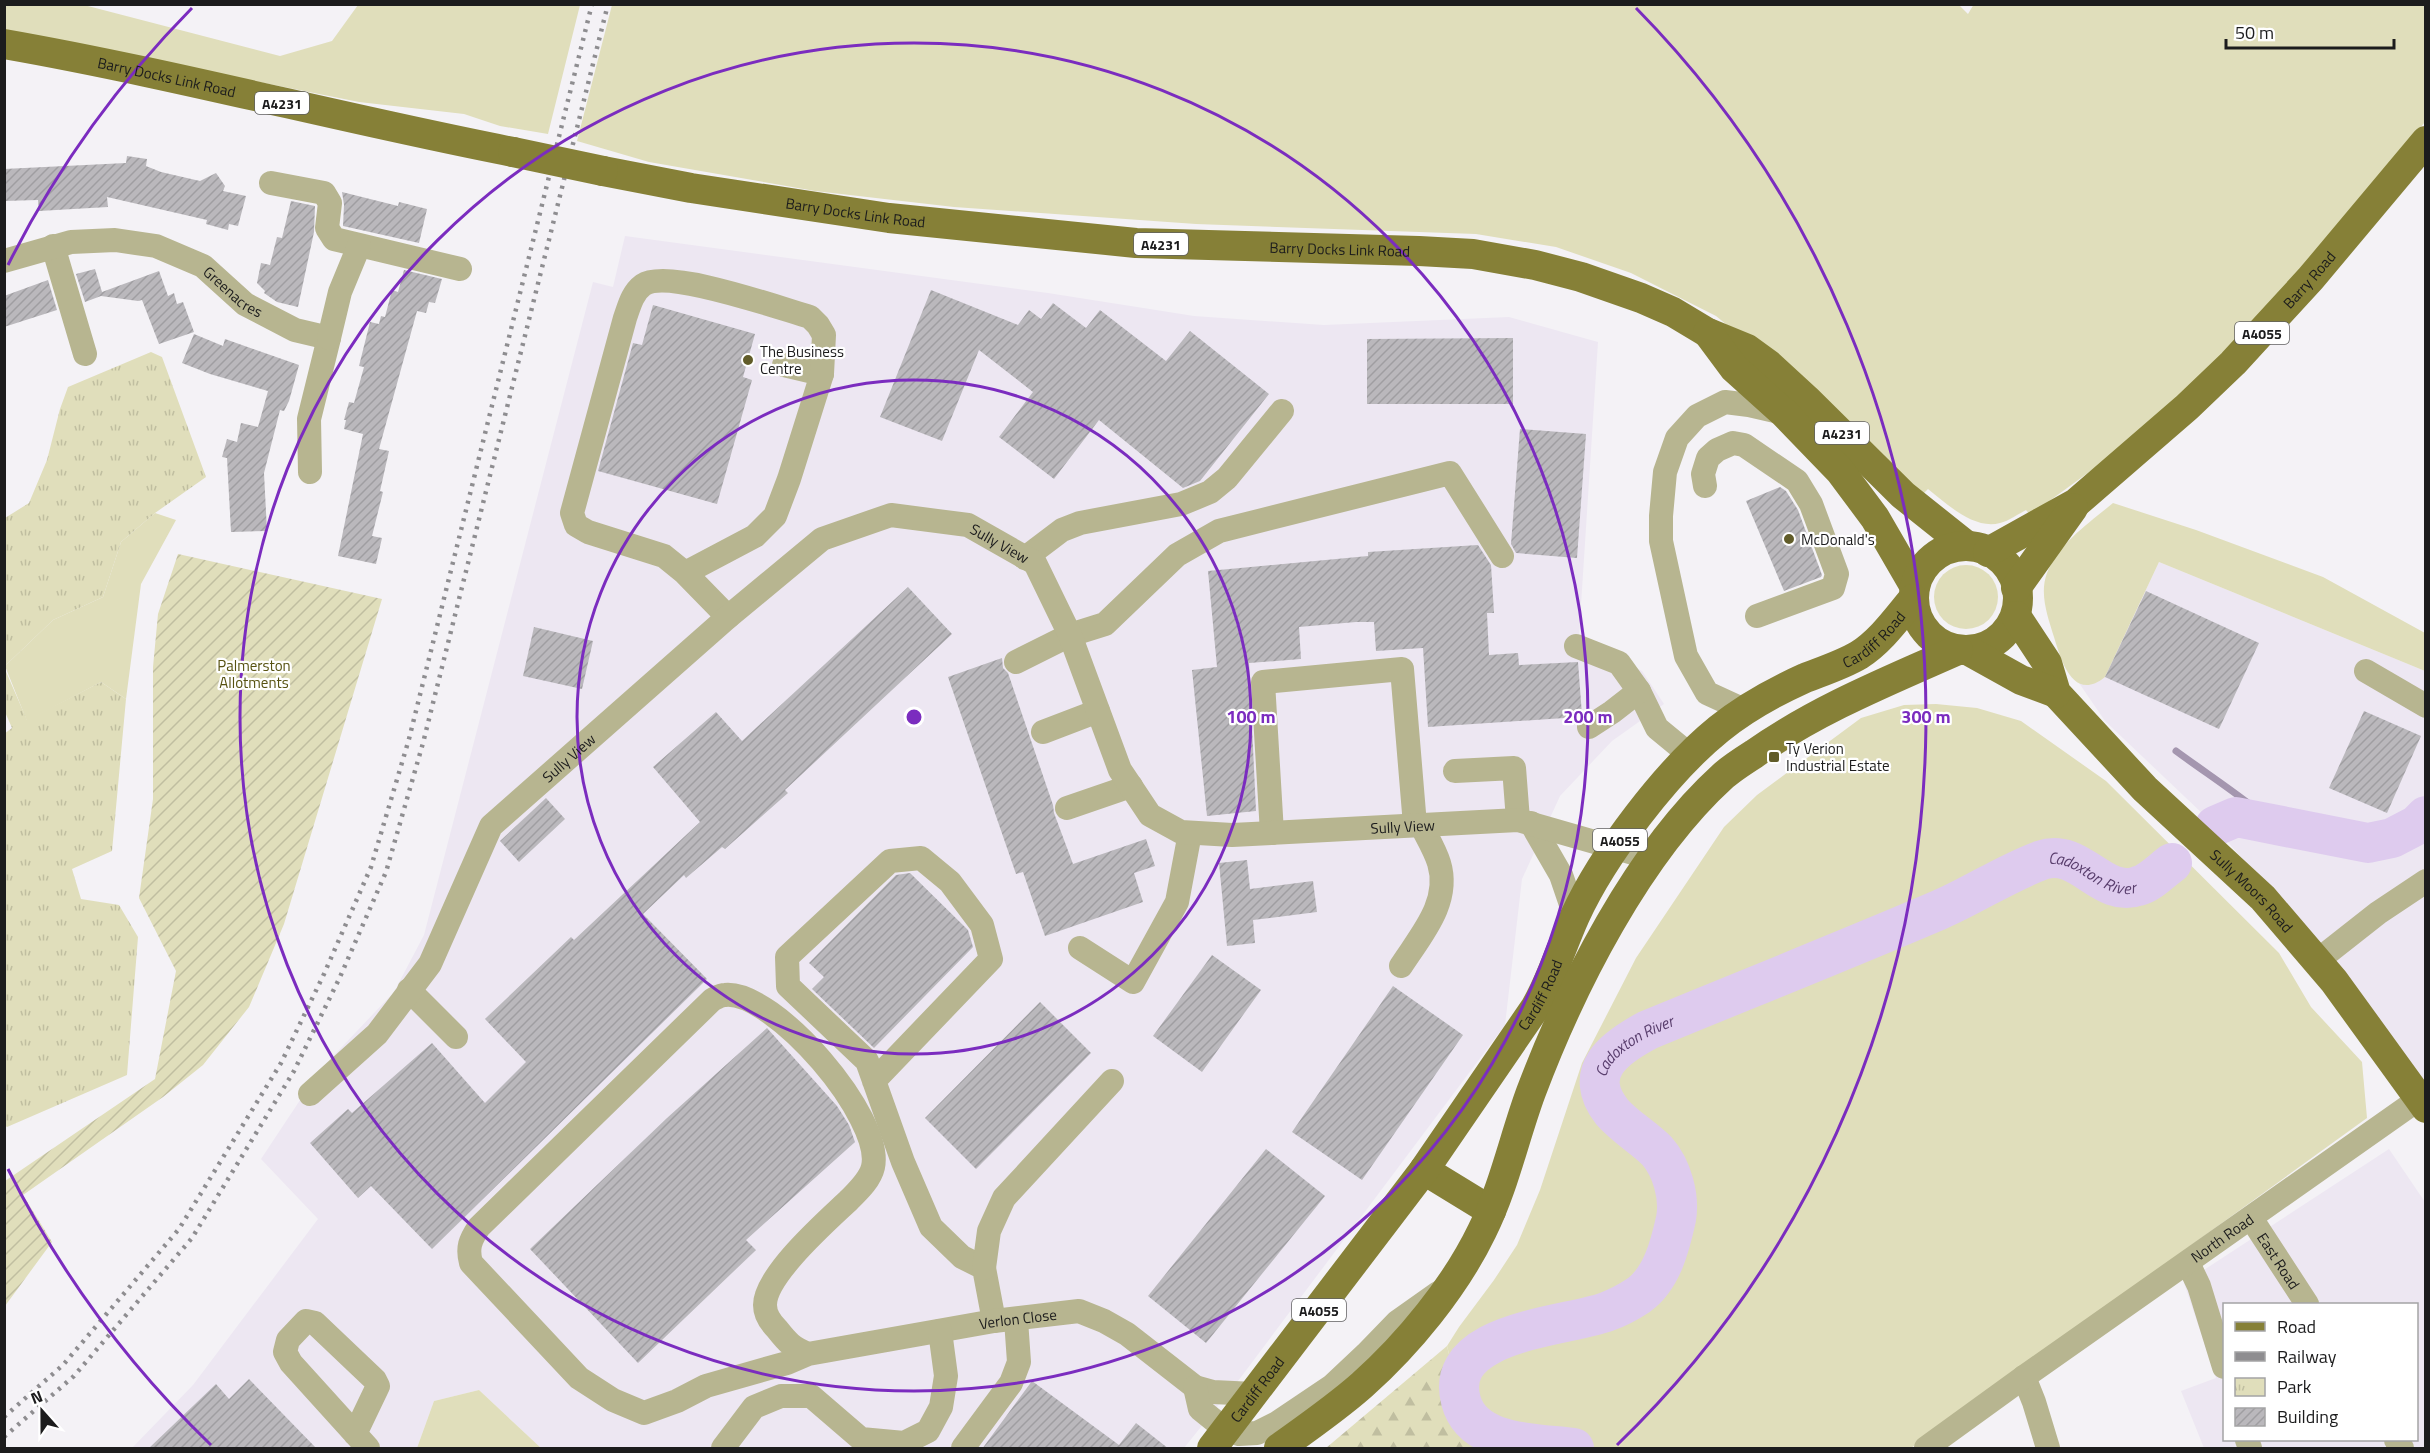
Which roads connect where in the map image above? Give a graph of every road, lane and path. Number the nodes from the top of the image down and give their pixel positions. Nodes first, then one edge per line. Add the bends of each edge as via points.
1 (4, 44) edge
2 (2426, 141) edge
3 (271, 183) dead end
4 (53, 246) junction
5 (359, 246) junction
6 (4, 261) edge
7 (460, 269) dead end
8 (1708, 333) junction
9 (329, 338) junction
10 (85, 354) dead end
11 (784, 365) dead end
12 (822, 374) junction
13 (1282, 411) dead end
14 (1784, 413) junction
15 (310, 472) dead end
16 (1705, 486) dead end
17 (2076, 503) junction
18 (1977, 549) junction
19 (1502, 556) dead end
20 (1025, 558) junction
21 (685, 573) junction
22 (1914, 593) junction
23 (2016, 602) junction
24 (1757, 616) dead end
25 (728, 617) junction
26 (1070, 635) junction
27 (1576, 646) dead end
28 (1962, 650) junction
29 (1016, 662) dead end
30 (2366, 671) dead end
31 (1639, 691) junction
32 (2056, 693) junction
33 (2426, 706) edge
34 (1744, 710) junction
35 (1098, 711) junction
36 (1589, 727) dead end
37 (1043, 732) dead end
38 (1691, 756) junction
39 (1455, 771) dead end
40 (1131, 786) junction
41 (1067, 808) dead end
42 (1524, 822) junction
43 (1418, 825) junction
44 (1190, 833) junction
45 (1272, 833) junction
46 (1615, 848) junction
47 (1659, 849) junction
48 (2426, 881) edge
49 (1575, 916) junction
50 (1080, 948) dead end
51 (2317, 961) junction
52 (1401, 966) dead end
53 (409, 990) junction
54 (456, 1037) dead end
55 (874, 1081) junction
56 (1112, 1081) dead end
57 (310, 1094) dead end
58 (2422, 1103) edge
59 (1424, 1170) junction
60 (1491, 1210) junction
61 (2251, 1218) junction
62 (2188, 1263) junction
63 (984, 1268) junction
64 (1448, 1286) junction
65 (2306, 1303) edge
66 (1005, 1321) junction
67 (940, 1331) junction
68 (814, 1353) junction
69 (2223, 1364) edge
70 (2024, 1377) junction
71 (1195, 1387) junction
72 (1254, 1394) junction
73 (1219, 1439) edge
74 (723, 1449) edge
75 (963, 1449) edge
76 (1279, 1449) edge
77 (1926, 1449) edge
78 (2048, 1449) edge

1 - 8 main road, Barry Docks Link Road / A4231, bridge via 603,171 889,218 1136,243 1473,254 1581,277 1663,307
2 - 17 main road, Barry Road / A4055 via 2311,278 2233,363
3 - 5 street via 324,193 330,203 327,228 334,239
4 - 6 street, Greenacres
4 - 9 street, Greenacres via 115,240 156,246 203,266 245,304 295,330
4 - 10 street
5 - 7 street
5 - 9 street via 340,292
8 - 14 main road, Barry Docks Link Road / A4231 via 1734,368
8 - 18 main road, Barry Docks Link Road / A4231 via 1747,349 1769,365 1903,495
9 - 15 street via 309,419
11 - 12 street
12 - 21 street via 775,516 755,536
12 - 21 street via 824,335 810,317 662,279 642,286 633,295 615,348 572,513 576,525 588,532 664,556
13 - 20 street via 1227,478 1210,492 1181,504 1080,523 1062,530
14 - 22 main road, Barry Docks Link Road / A4231 via 1839,471 1875,518
14 - 34 street via 1725,402 1697,416 1677,438 1665,472 1661,541 1686,656 1707,693
16 - 24 street via 1703,474 1708,458 1732,443 1744,445 1797,481 1811,504 1837,574 1833,588
17 - 18 main road, Barry Road / A4055
17 - 23 main road, Barry Road / A4055
18 - 22 main road via 1954,548 1940,553 1918,577
18 - 23 main road via 2006,566
19 - 26 street via 1450,473 1219,531 1177,555 1105,624
20 - 25 street, Sully View via 968,525 891,515 822,539
20 - 26 street, Sully View via 1035,563
21 - 25 street
22 - 28 main road via 1916,612 1928,633 1946,646
22 - 34 main road, Cardiff Road / A4055 via 1876,641 1859,655
23 - 28 main road via 2008,629 1998,639
23 - 32 main road, Sully Moors Road via 2047,663
25 - 53 street, Sully View via 491,826 430,964
26 - 29 street
26 - 35 street, Sully View
27 - 31 street via 1619,663
28 - 32 main road, Sully Moors Road
28 - 47 main road, Cardiff Road / A4055 via 1851,697 1768,744 1725,774
30 - 33 street
31 - 36 street
31 - 38 street via 1657,728
32 - 51 main road, Sully Moors Road via 2145,789 2263,898
34 - 38 main road, Cardiff Road / A4055
35 - 37 street
35 - 40 street, Sully View via 1119,770
38 - 46 main road, Cardiff Road / A4055
39 - 42 street via 1514,768
40 - 41 street
40 - 44 street, Sully View via 1150,815
42 - 43 street, Sully View
42 - 46 street, Sully View
42 - 49 street via 1561,875
43 - 45 street, Sully View
43 - 45 street via 1402,669 1263,682
43 - 52 street via 1439,864 1442,881 1433,916
44 - 45 street, Sully View
44 - 50 street via 1177,902 1133,982
46 - 47 street, Sully View via 1633,853
46 - 49 main road, Cardiff Road / A4055
47 - 60 main road, Cardiff Road / A4055 via 1619,911 1572,998 1540,1068
48 - 51 street
49 - 59 main road, Cardiff Road / A4055 via 1535,1008
51 - 58 main road, Sully Moors Road
53 - 54 street
53 - 57 street, Sully View via 377,1034
55 - 55 street via 867,1061 788,986 787,957 890,861 921,858 950,882 982,925 991,959
55 - 63 street via 931,1227 962,1257
56 - 63 street via 1004,1198 989,1231
58 - 61 street, North Road
59 - 60 main road
59 - 72 main road, Cardiff Road / A4055
60 - 64 main road, Cardiff Road / A4055
61 - 62 street, North Road
61 - 65 street, East Road
62 - 69 street
62 - 70 street, North Road
63 - 66 street
64 - 73 street via 1397,1322 1332,1386 1277,1423 1257,1433
64 - 76 main road, Cardiff Road / A4055 via 1393,1356
66 - 67 street, Verlon Close
66 - 71 street, Verlon Close via 1079,1311 1127,1334
66 - 75 street via 1019,1362 1011,1383
67 - 68 street, Verlon Close
67 - 74 street via 946,1376 941,1407 928,1431 904,1443 861,1439 811,1396 781,1396 754,1407
68 - 68 street, Verlon Close via 706,1386 644,1413 613,1400 579,1378 471,1263 468,1252 470,1239 479,1227 712,1000 723,994 736,995 772,1012 825,1064 857,1108 873,1152 873,1168 865,1184 793,1254 769,1288 765,1305 769,1320 792,1347
70 - 77 street, North Road
70 - 78 street
71 - 72 street, Verlon Close
71 - 73 street via 1200,1409
72 - 73 main road, Cardiff Road / A4055

